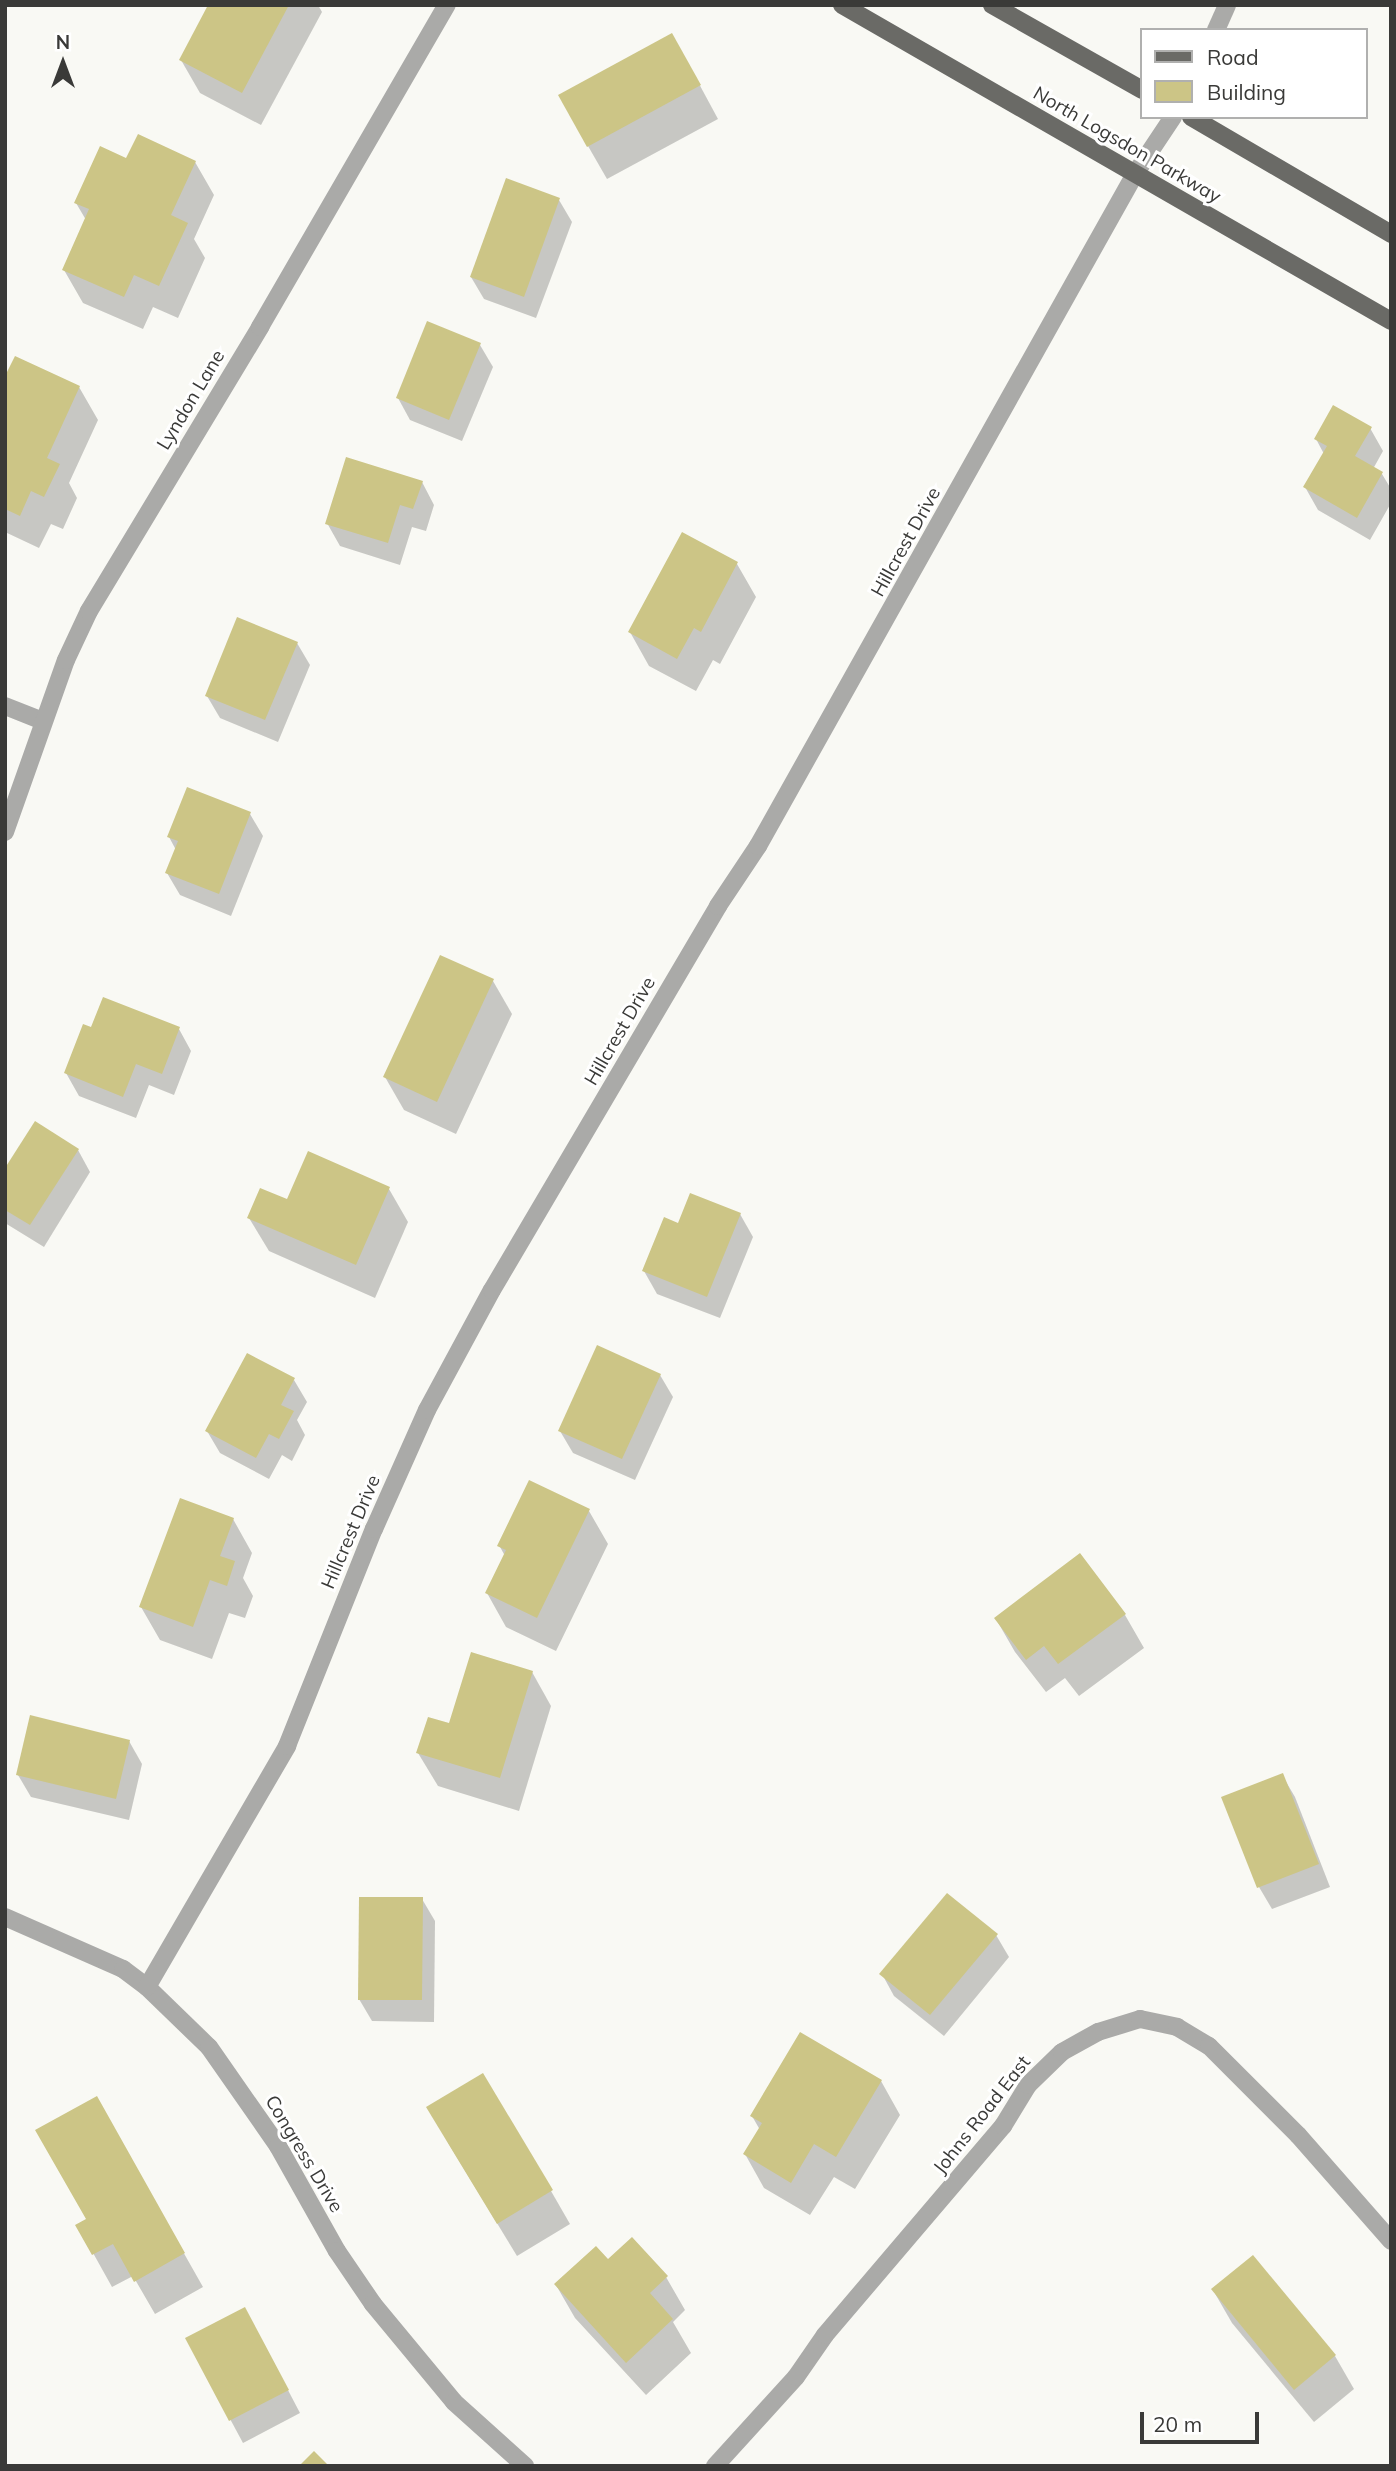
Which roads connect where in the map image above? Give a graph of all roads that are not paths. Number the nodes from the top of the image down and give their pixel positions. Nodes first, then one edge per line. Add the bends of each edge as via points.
1 (447, 5) edge
2 (842, 5) edge
3 (992, 5) edge
4 (1227, 5) edge
5 (1217, 28) edge
6 (1140, 89) edge
7 (1171, 119) edge
8 (1194, 119) edge
9 (1135, 174) junction
10 (1391, 234) edge
11 (1391, 321) edge
12 (5, 705) edge
13 (43, 721) junction
14 (5, 832) edge
15 (5, 1917) edge
16 (147, 1987) junction
17 (1391, 2241) edge
18 (525, 2466) edge
19 (715, 2466) edge

1 - 13 street, Lyndon Lane via 116,563 66,660
2 - 9 main road, North Logsdon Parkway
3 - 6 main road
4 - 5 street
7 - 9 street, Hillcrest Drive
8 - 10 main road
9 - 11 main road, North Logsdon Parkway
9 - 16 street, Hillcrest Drive via 758,846 492,1290 427,1410 384,1505 287,1746
12 - 13 street
13 - 14 street, Lyndon Lane
15 - 16 street, Congress Drive via 122,1969
16 - 18 street, Congress Drive via 209,2047 278,2146 337,2251 373,2304 454,2402
17 - 19 street, Johns Road East via 1298,2135 1209,2046 1177,2027 1140,2019 1098,2032 1062,2052 1028,2085 1003,2126 825,2335 796,2377

